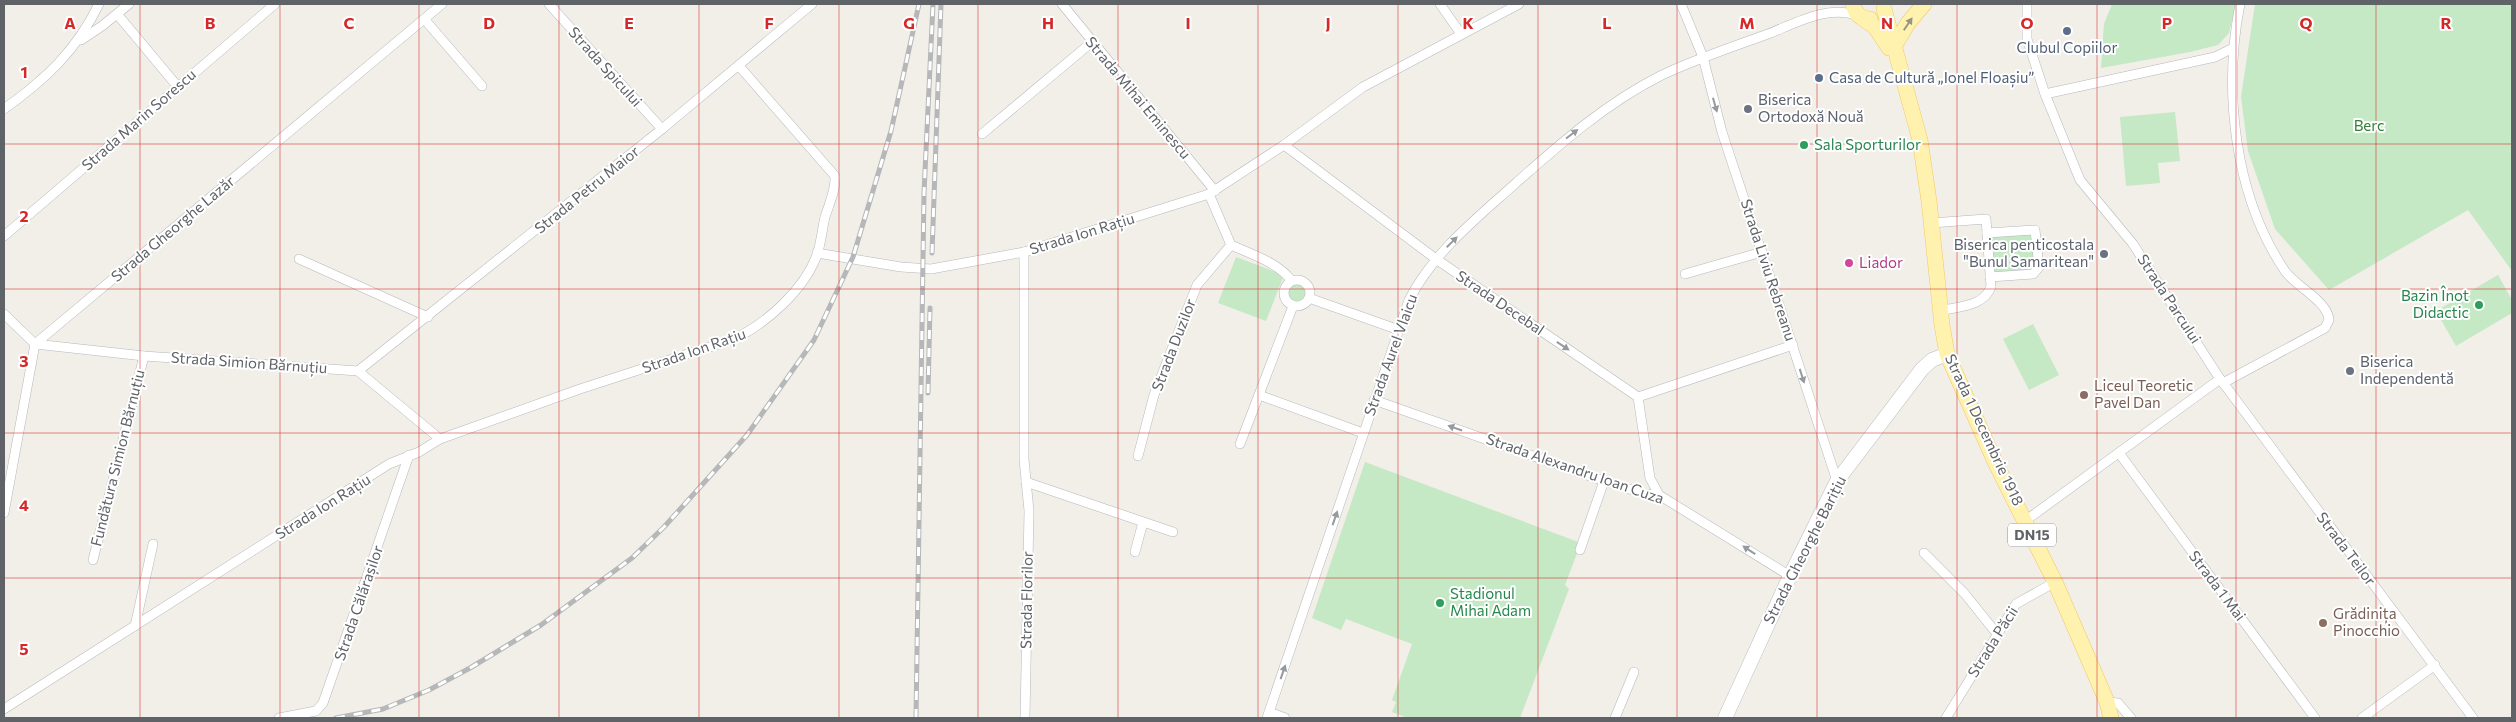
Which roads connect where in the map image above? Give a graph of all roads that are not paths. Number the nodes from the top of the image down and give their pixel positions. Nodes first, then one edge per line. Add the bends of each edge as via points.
1 (99, 4) edge
2 (129, 4) edge
3 (274, 4) edge
4 (442, 4) edge
5 (549, 4) edge
6 (812, 4) edge
7 (1062, 4) edge
8 (1440, 4) edge
9 (1519, 4) edge
10 (1681, 4) edge
11 (1839, 4) edge
12 (1924, 4) edge
13 (2027, 4) edge
14 (2240, 4) edge
15 (1885, 6) edge
16 (1504, 7) edge
17 (1859, 13) edge
18 (116, 14) junction
19 (1822, 14) junction
20 (424, 20) junction
21 (1460, 34) junction
22 (79, 42) junction
23 (1092, 42) junction
24 (1895, 45) junction
25 (2233, 48) junction
26 (1703, 57) junction
27 (739, 66) junction
28 (1901, 68) junction
29 (482, 86) dead end
30 (178, 88) junction
31 (2045, 94) junction
32 (4, 109) edge
33 (662, 130) junction
34 (982, 134) dead end
35 (1284, 145) junction
36 (1212, 193) junction
37 (1931, 224) junction
38 (1987, 233) junction
39 (4, 236) edge
40 (1231, 245) junction
41 (1024, 252) junction
42 (1762, 252) junction
43 (817, 253) junction
44 (299, 259) dead end
45 (1436, 259) junction
46 (1685, 274) dead end
47 (1990, 277) junction
48 (1292, 281) junction
49 (1310, 298) junction
50 (1293, 306) junction
51 (1940, 311) junction
52 (4, 314) edge
53 (428, 316) junction
54 (1399, 330) junction
55 (35, 344) junction
56 (1792, 345) junction
57 (1948, 354) junction
58 (144, 356) junction
59 (358, 371) junction
60 (2222, 381) junction
61 (1258, 395) junction
62 (1638, 397) junction
63 (1374, 400) junction
64 (1363, 433) junction
65 (440, 439) junction
66 (1240, 444) dead end
67 (2119, 453) junction
68 (409, 455) junction
69 (1138, 456) dead end
70 (1604, 481) junction
71 (1837, 481) junction
72 (1026, 482) junction
73 (1659, 495) junction
74 (4, 514) edge
75 (2026, 521) junction
76 (1143, 522) junction
77 (1173, 532) dead end
78 (153, 544) dead end
79 (1580, 550) dead end
80 (1135, 552) dead end
81 (1924, 553) dead end
82 (93, 560) dead end
83 (1790, 576) junction
84 (2055, 582) junction
85 (135, 626) junction
86 (1997, 634) junction
87 (2434, 665) junction
88 (1634, 672) dead end
89 (2107, 702) junction
90 (4, 709) edge
91 (1268, 715) edge
92 (279, 718) edge
93 (1025, 718) edge
94 (1285, 718) edge
95 (1615, 718) edge
96 (1725, 718) edge
97 (1946, 718) edge
98 (2111, 718) edge
99 (2131, 718) edge
100 (2315, 718) edge
101 (2362, 718) edge
102 (2473, 718) edge

1 - 22 street
2 - 18 street
3 - 30 street, Strada Marin Sorescu
4 - 20 street, Strada Gheorghe Lazăr
5 - 33 street, Strada Spicului
6 - 27 street, Strada Petru Maior
7 - 23 street, Strada Mihai Eminescu
8 - 21 street
9 - 16 street, Strada Ion Rațiu
10 - 26 street, Strada Liviu Rebreanu
11 - 19 street
24 -> 12 main road
13 - 31 street, Strada Parcului via 2027,39
14 - 25 street
15 - 17 main road, DN15 via 1873,19
15 - 24 main road, Strada 1 Decembrie 1918 / DN15 via 1889,32
16 - 21 street, Strada Ion Rațiu
17 - 19 street
17 - 28 main road, Strada 1 Decembrie 1918 / DN15 via 1876,27
18 - 22 street
18 - 30 street
19 - 26 street, Strada Aurel Vlaicu
20 - 29 street
20 - 55 street, Strada Gheorghe Lazăr
21 - 35 street, Strada Ion Rațiu via 1363,87
22 - 32 street via 31,89
23 - 34 street
23 - 36 street, Strada Mihai Eminescu
24 - 28 main road, Strada 1 Decembrie 1918 / DN15
25 - 31 street via 2215,57
25 - 60 street via 2235,134 2247,190 2285,272 2326,309 2329,320 2325,328
26 -> 42 street, Strada Liviu Rebreanu via 1722,132
45 -> 26 street, Strada Aurel Vlaicu via 1566,138 1620,100
27 - 33 street, Strada Petru Maior
27 - 43 street via 835,176 836,183
28 - 37 main road, Strada 1 Decembrie 1918 / DN15 via 1920,140
30 - 39 street, Strada Marin Sorescu
31 - 60 street, Strada Parcului via 2080,180 2133,244
33 - 53 street, Strada Petru Maior
35 - 36 street, Strada Ion Rațiu
35 - 45 street, Strada Decebal
36 - 40 street, Strada Mihai Eminescu
36 - 41 street, Strada Ion Rațiu
37 - 38 street via 1986,219
37 - 51 main road, Strada 1 Decembrie 1918 / DN15
38 - 47 street
38 - 47 street via 2035,230 2039,267 2033,274
40 - 48 street via 1269,262 1284,271
40 - 69 street, Strada Duzilor via 1197,285 1154,395
41 - 43 street, Strada Ion Rațiu via 931,268
41 - 72 street, Strada Florilor
42 - 46 street
42 - 56 street, Strada Liviu Rebreanu
43 - 65 street, Strada Ion Rațiu via 792,294 773,315 753,330
44 - 53 street
45 - 54 street, Strada Aurel Vlaicu via 1418,282
45 -> 62 street, Strada Decebal
47 - 51 street via 1987,297
48 - 49 street via 1300,280 1306,284
48 - 50 street via 1284,294 1286,301
49 - 50 street via 1304,305
49 - 54 street
50 - 61 street
51 - 57 main road, Strada 1 Decembrie 1918 / DN15
52 - 55 street
53 - 59 street, Strada Petru Maior
54 - 63 street, Strada Aurel Vlaicu
55 - 58 street, Strada Simion Bărnuțiu
55 - 74 street
56 - 62 street
56 -> 71 street, Strada Liviu Rebreanu
57 - 71 street, Strada Gheorghe Barițiu via 1932,360 1922,369
57 - 75 main road, Strada 1 Decembrie 1918 / DN15 via 1996,464
58 - 59 street, Strada Simion Bărnuțiu
58 - 82 street, Fundătura Simion Bărnuțiu
59 - 65 street
60 - 67 street
60 - 87 street, Strada Teilor
61 - 64 street
61 - 66 street
62 - 73 street via 1650,478
63 - 64 street, Strada Aurel Vlaicu
70 -> 63 street, Strada Alexandru Ioan Cuza
91 -> 64 street, Strada Aurel Vlaicu
65 - 68 street, Strada Ion Rațiu
67 - 75 street
67 - 100 street, Strada 1 Mai
68 - 85 street, Strada Ion Rațiu via 389,464
68 - 92 street, Strada Călărașilor via 323,703 316,711
70 - 73 street, Strada Alexandru Ioan Cuza via 1644,494
70 - 79 street
71 - 83 street, Strada Gheorghe Barițiu
72 - 76 street
72 - 93 street, Strada Florilor
83 -> 73 street, Strada Alexandru Ioan Cuza
75 - 84 main road, Strada 1 Decembrie 1918 / DN15
76 - 77 street
76 - 80 street
78 - 85 street
81 - 86 street via 1965,594
83 - 96 street, Strada Gheorghe Barițiu
84 - 86 street, Strada Păcii via 2016,604
84 - 89 main road, Strada 1 Decembrie 1918 / DN15
85 - 90 street, Strada Ion Rațiu
86 - 97 street, Strada Păcii
87 - 101 street
87 - 102 street, Strada Teilor
88 - 95 street
89 - 98 main road, Strada 1 Decembrie 1918 / DN15
89 - 99 street via 2118,702
91 - 94 street

